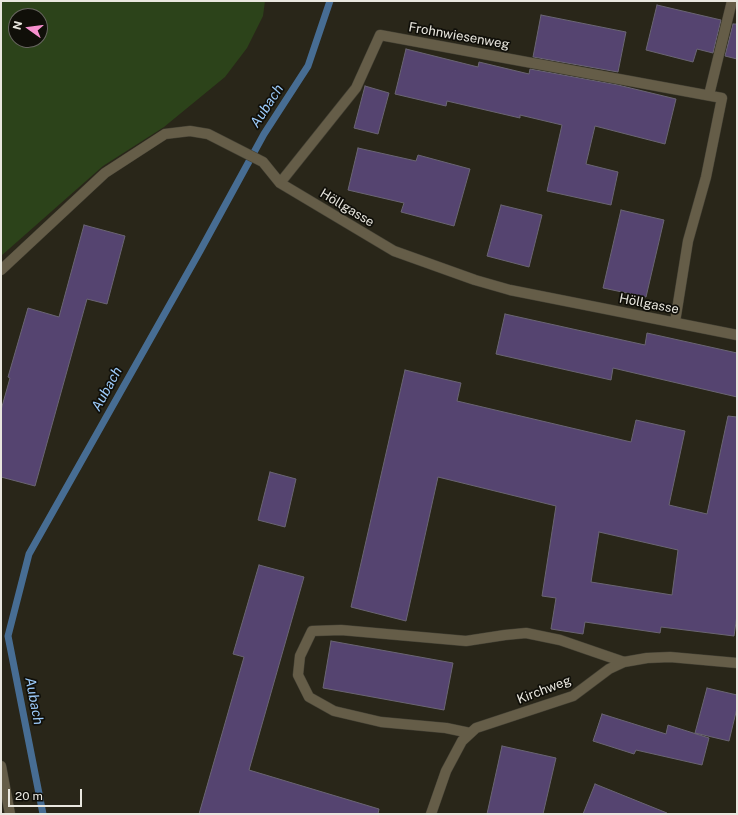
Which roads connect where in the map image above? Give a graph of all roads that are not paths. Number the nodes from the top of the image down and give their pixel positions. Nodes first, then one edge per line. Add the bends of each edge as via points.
1 (732, 1) edge
2 (709, 95) junction
3 (280, 183) junction
4 (1, 270) edge
5 (675, 322) junction
6 (737, 335) edge
7 (624, 662) junction
8 (737, 663) edge
9 (470, 733) junction
10 (1, 766) edge
11 (10, 814) edge
12 (431, 814) edge

1 - 2 street
2 - 3 street, Frohnwiesenweg via 380,35 356,88
2 - 5 street, Frohnwiesenweg via 722,98 706,178 688,241
3 - 4 street, Höllgasse via 263,162 208,134 190,131 166,134 106,173
3 - 5 street, Höllgasse via 394,251 475,280 510,290
5 - 6 street, Höllgasse
7 - 8 street, Kirchweg via 670,657
7 - 9 street, Kirchweg via 609,669 572,696 476,728
7 - 9 street via 560,640 526,633 466,641 341,630 312,631 300,656 298,675 309,697 334,711 381,722 446,728
9 - 12 street, Kirchweg via 462,741 446,771
10 - 11 street

